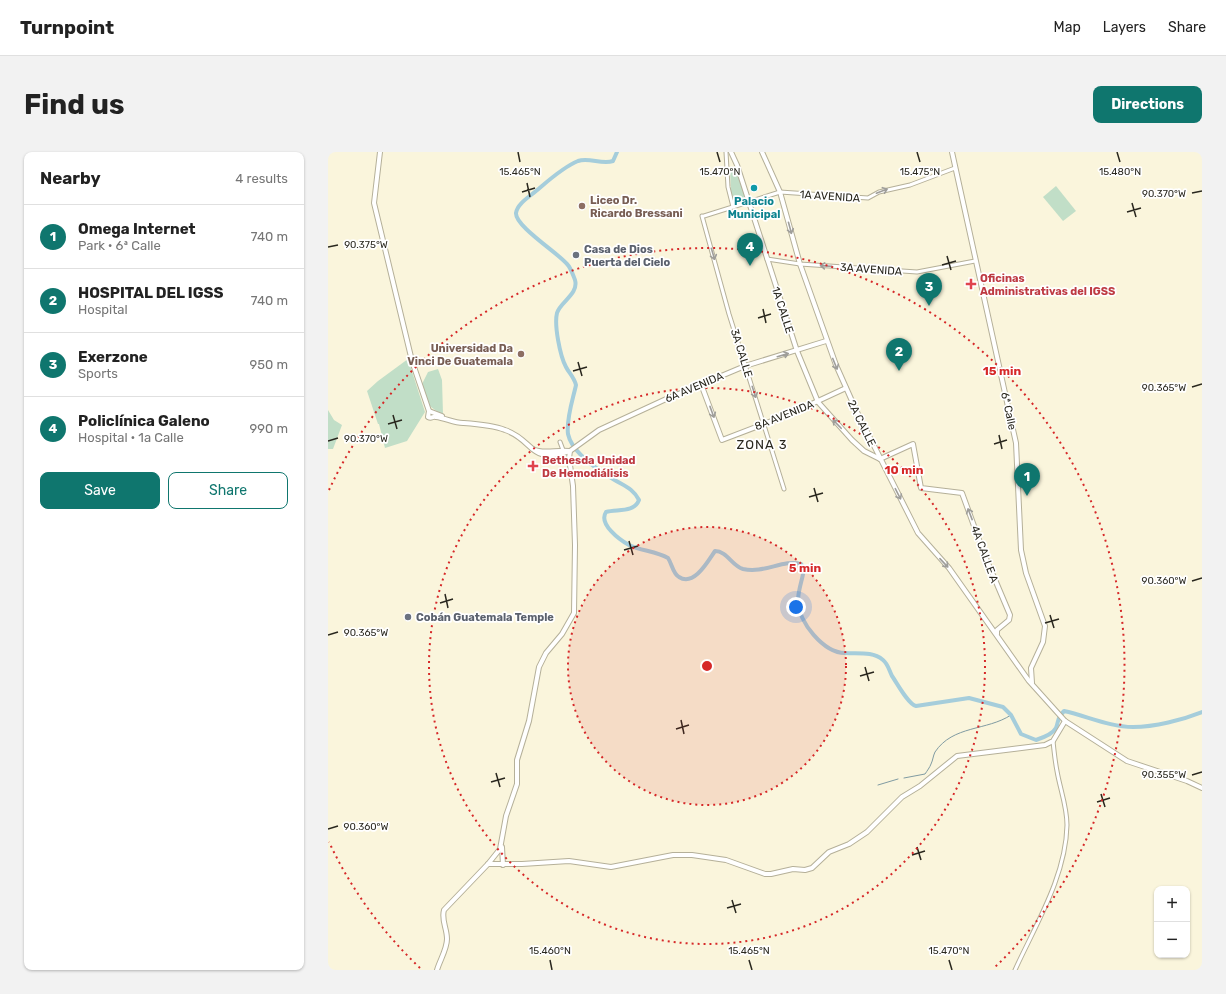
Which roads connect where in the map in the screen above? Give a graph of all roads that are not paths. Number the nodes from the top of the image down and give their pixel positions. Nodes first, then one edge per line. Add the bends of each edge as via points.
1 (380, 152) edge
2 (762, 152) edge
3 (952, 152) edge
4 (728, 153) edge
5 (955, 168) junction
6 (780, 192) junction
7 (748, 202) junction
8 (733, 208) junction
9 (703, 216) joint
10 (766, 259) junction
11 (975, 261) junction
12 (800, 264) junction
13 (826, 341) junction
14 (797, 351) junction
15 (746, 366) junction
16 (701, 384) junction
17 (846, 388) junction
18 (818, 402) junction
19 (764, 423) junction
20 (560, 442) dead end
21 (527, 444) junction
22 (563, 450) junction
23 (571, 450) junction
24 (880, 459) junction
25 (784, 489) dead end
26 (997, 635) junction
27 (1031, 668) junction
28 (1023, 673) junction
29 (1033, 685) junction
30 (1064, 720) junction
31 (1053, 741) junction
32 (1202, 788) edge
33 (502, 845) junction
34 (488, 864) junction
35 (503, 865) junction
36 (437, 970) edge
37 (1015, 970) edge

1 - 21 main road via 374,203 410,354 432,414 467,423 493,426 508,431
2 - 6 main road, 2A CALLE
3 - 5 main road, 6ª Calle
4 - 7 main road, 1A CALLE
4 - 8 street, 1A CALLE via 728,187
6 -> 5 street, 1A AVENIDA via 868,198 879,192 910,185
5 - 11 main road, 6ª Calle
6 - 7 street, 1A AVENIDA
6 -> 12 main road, 2A CALLE
7 - 8 street, 1A AVENIDA
7 - 10 main road, 1A CALLE
8 - 9 street, 1A AVENIDA
9 -> 15 street, 3A CALLE
10 - 12 street, 3A AVENIDA
10 - 14 main road, 1A CALLE
11 -> 12 street, 3A AVENIDA via 917,272
11 - 27 main road, 6ª Calle via 1016,443 1021,550 1026,573 1045,626 1043,642
12 - 13 main road, 2A CALLE
13 - 14 main road, 6A AVENIDA
13 -> 17 main road, 2A CALLE
15 -> 14 main road, 6A AVENIDA
14 - 18 main road, 1A CALLE
15 - 16 main road, 6A AVENIDA
15 -> 19 street, 3A CALLE
16 -> 19 main road, 8A AVENIDA via 722,440
16 - 23 main road, 6A AVENIDA via 613,423
17 - 18 main road, 8A AVENIDA
17 - 24 main road, 2A CALLE
18 - 19 main road, 8A AVENIDA
24 -> 18 main road, 1A CALLE via 864,451
19 - 25 street, 3A CALLE
20 - 22 street
21 - 22 main road via 540,452
21 - 23 main road via 540,455
22 - 23 main road
23 - 33 main road via 568,458 573,492 574,613 539,666 529,721 517,760 517,784 506,816
24 -> 26 main road, 2A CALLE via 918,533 949,568
26 -> 24 main road, 4A CALLE A via 997,630 1009,620 1010,615 962,493 921,488 913,444
26 - 28 main road, 2A CALLE
27 - 28 main road
27 - 29 main road
28 - 29 main road, 2A CALLE
29 - 30 main road, 2A CALLE
30 - 31 main road
30 - 32 main road, 2A CALLE via 1127,761
31 - 35 main road via 1045,745 957,756 920,786 902,796 867,832 849,844 829,852 812,868 805,870 793,869 765,874 726,860 680,855 611,867 569,861
31 - 37 street via 1066,814 1064,850 1053,886
33 - 34 main road
33 - 35 main road
34 - 35 main road
34 - 36 main road via 444,910 442,916 447,940

